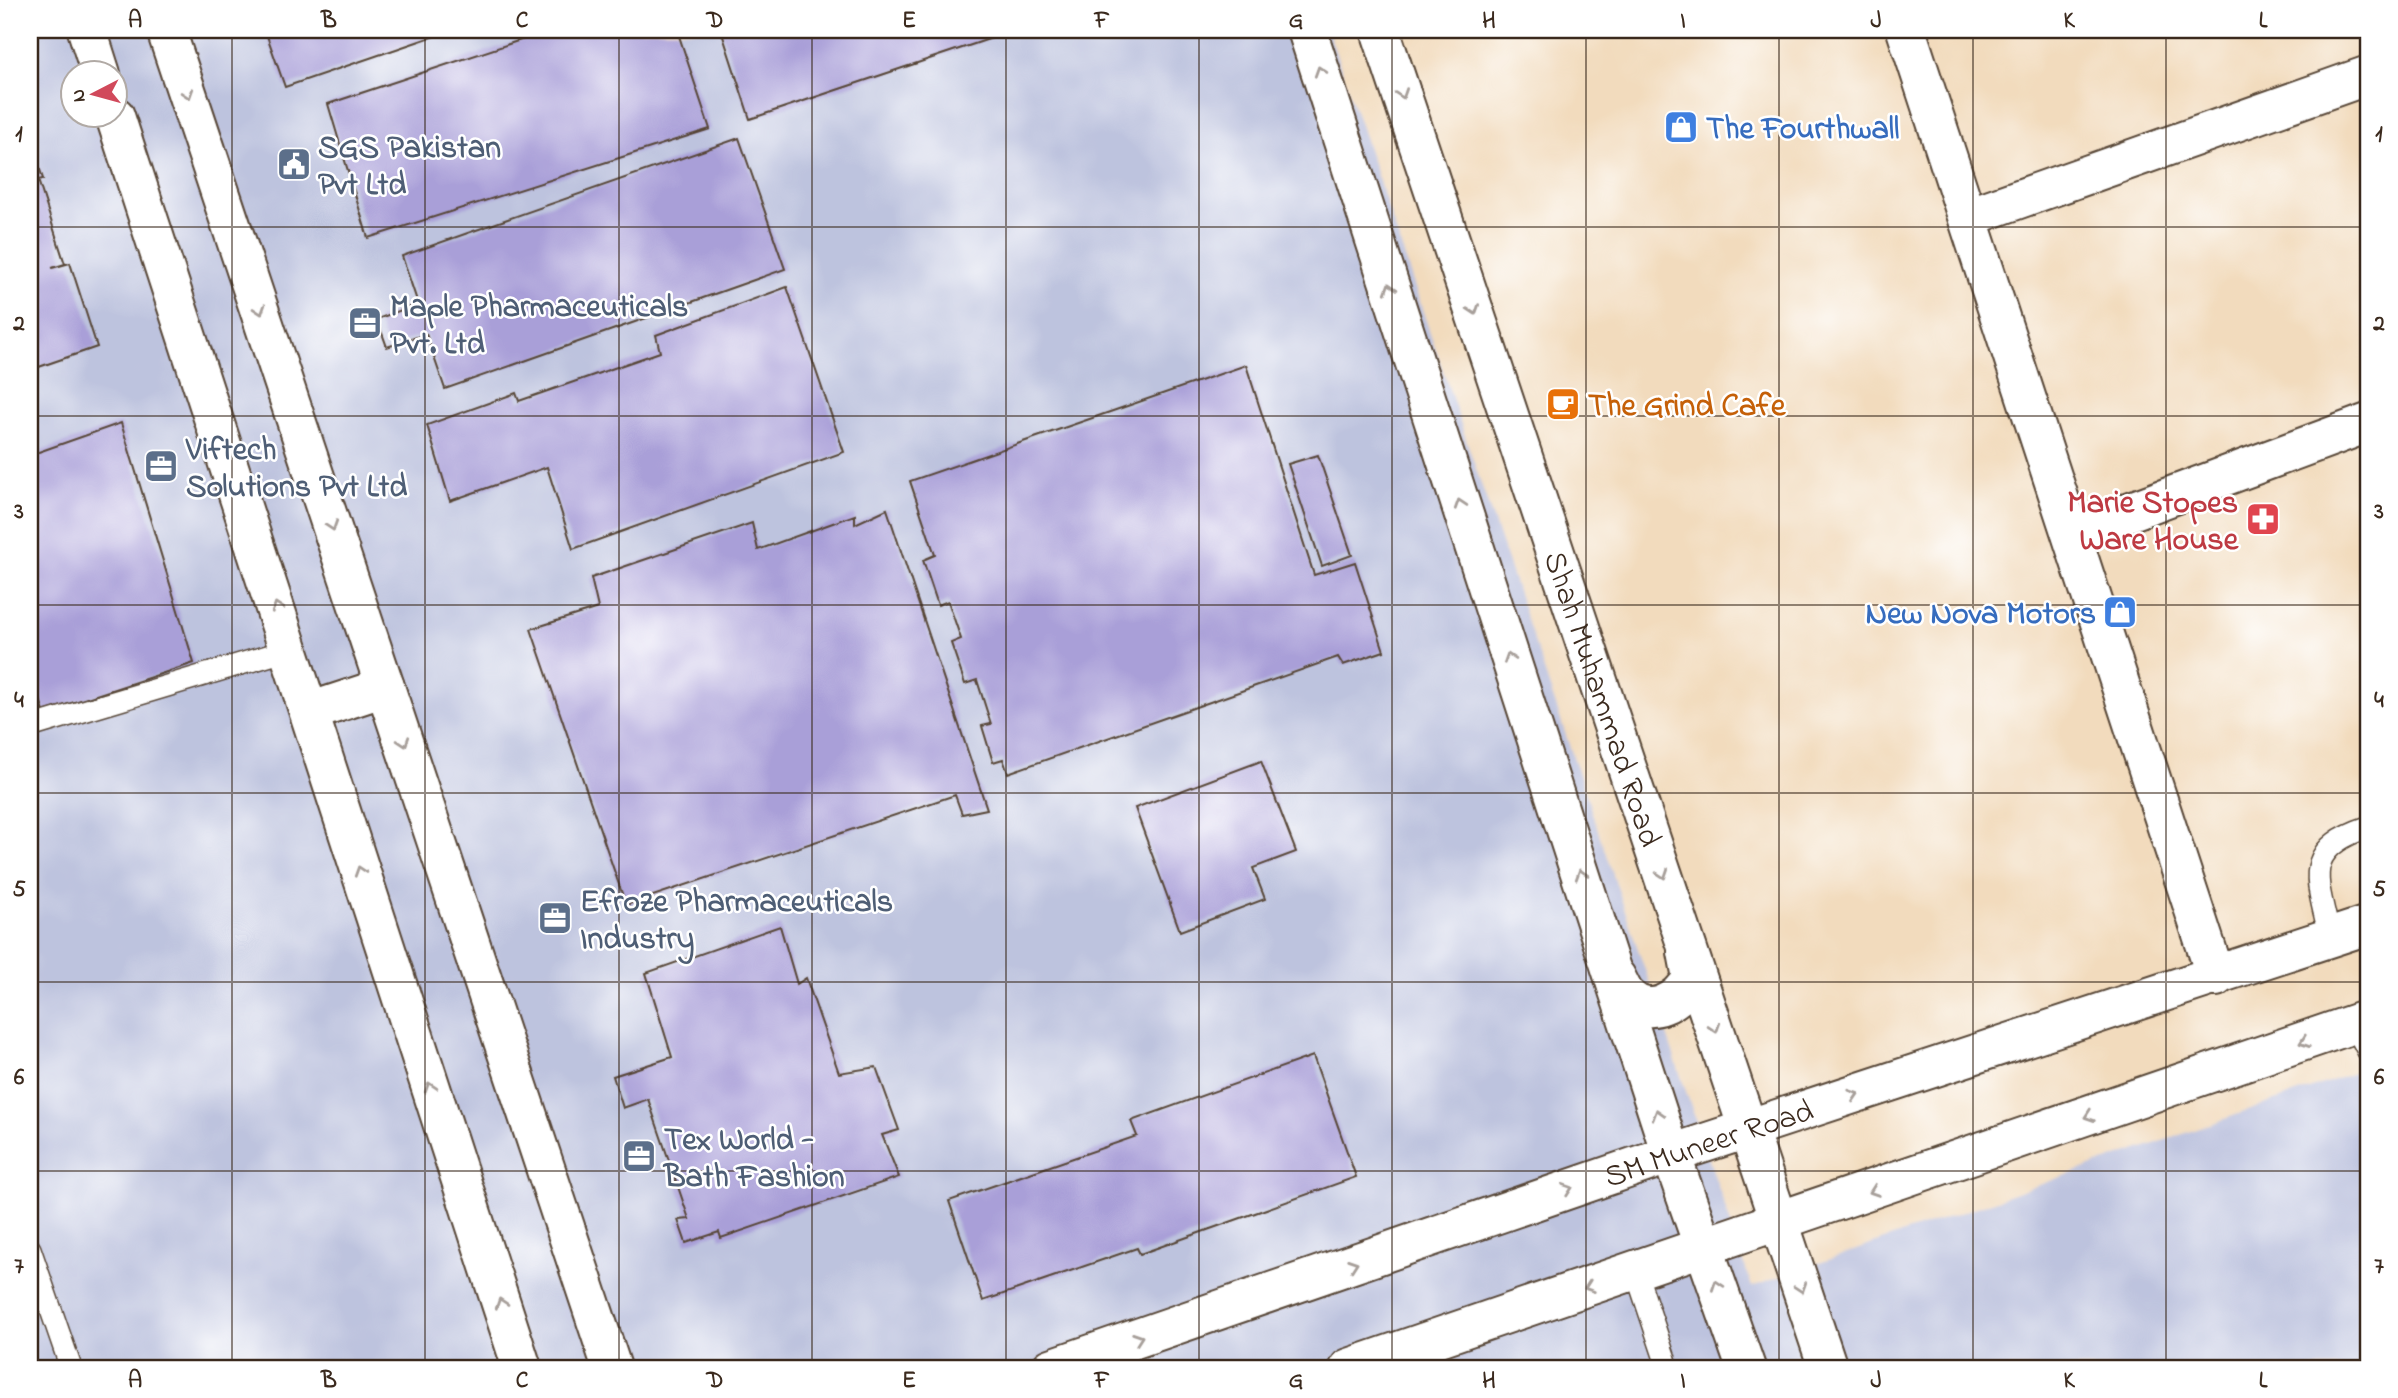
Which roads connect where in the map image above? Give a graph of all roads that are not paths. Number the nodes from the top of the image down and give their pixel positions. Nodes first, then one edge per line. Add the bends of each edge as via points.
1 (87, 30) edge
2 (166, 30) edge
3 (1307, 30) edge
4 (1381, 30) edge
5 (1906, 30) edge
6 (97, 60) edge
7 (2366, 76) dead end
8 (120, 130) edge
9 (1968, 217) junction
10 (2368, 423) edge
11 (2072, 533) junction
12 (291, 649) junction
13 (386, 687) junction
14 (309, 712) junction
15 (30, 727) edge
16 (2368, 827) edge
17 (2368, 925) edge
18 (2330, 939) junction
19 (1685, 940) junction
20 (1614, 974) junction
21 (2216, 977) junction
22 (2364, 1031) edge
23 (1748, 1130) junction
24 (1671, 1154) junction
25 (1779, 1223) junction
26 (1704, 1248) junction
27 (30, 1249) edge
28 (1636, 1272) junction
29 (71, 1368) edge
30 (522, 1368) edge
31 (612, 1368) edge
32 (1051, 1368) edge
33 (1349, 1368) edge
34 (1668, 1368) edge
35 (1746, 1368) edge
36 (1828, 1368) edge

1 - 6 street
2 -> 13 street
20 -> 3 street
4 -> 19 street, Shah Muhammad Road
5 - 9 street
7 - 9 street
12 -> 8 street
9 - 11 street
10 - 11 street
11 - 21 street
12 - 14 street
12 - 15 lane
13 - 14 street
13 -> 31 street
30 -> 14 street
16 - 18 lane via 2339,836 2321,856 2317,878
17 - 18 street, SM Muneer Road
18 - 21 street, SM Muneer Road
19 - 20 street via 1692,978 1676,1000 1651,1006 1638,1003 1627,996
19 -> 23 street, Shah Muhammad Road
24 -> 20 street
23 -> 21 street, SM Muneer Road
22 -> 25 street
23 - 24 street, SM Muneer Road
23 - 25 street, Shah Muhammad Road
24 - 26 street
32 -> 24 street, SM Muneer Road
25 - 26 street
25 -> 36 street, Shah Muhammad Road
26 - 28 street
35 -> 26 street
27 - 29 lane
28 -> 33 street
28 - 34 lane

